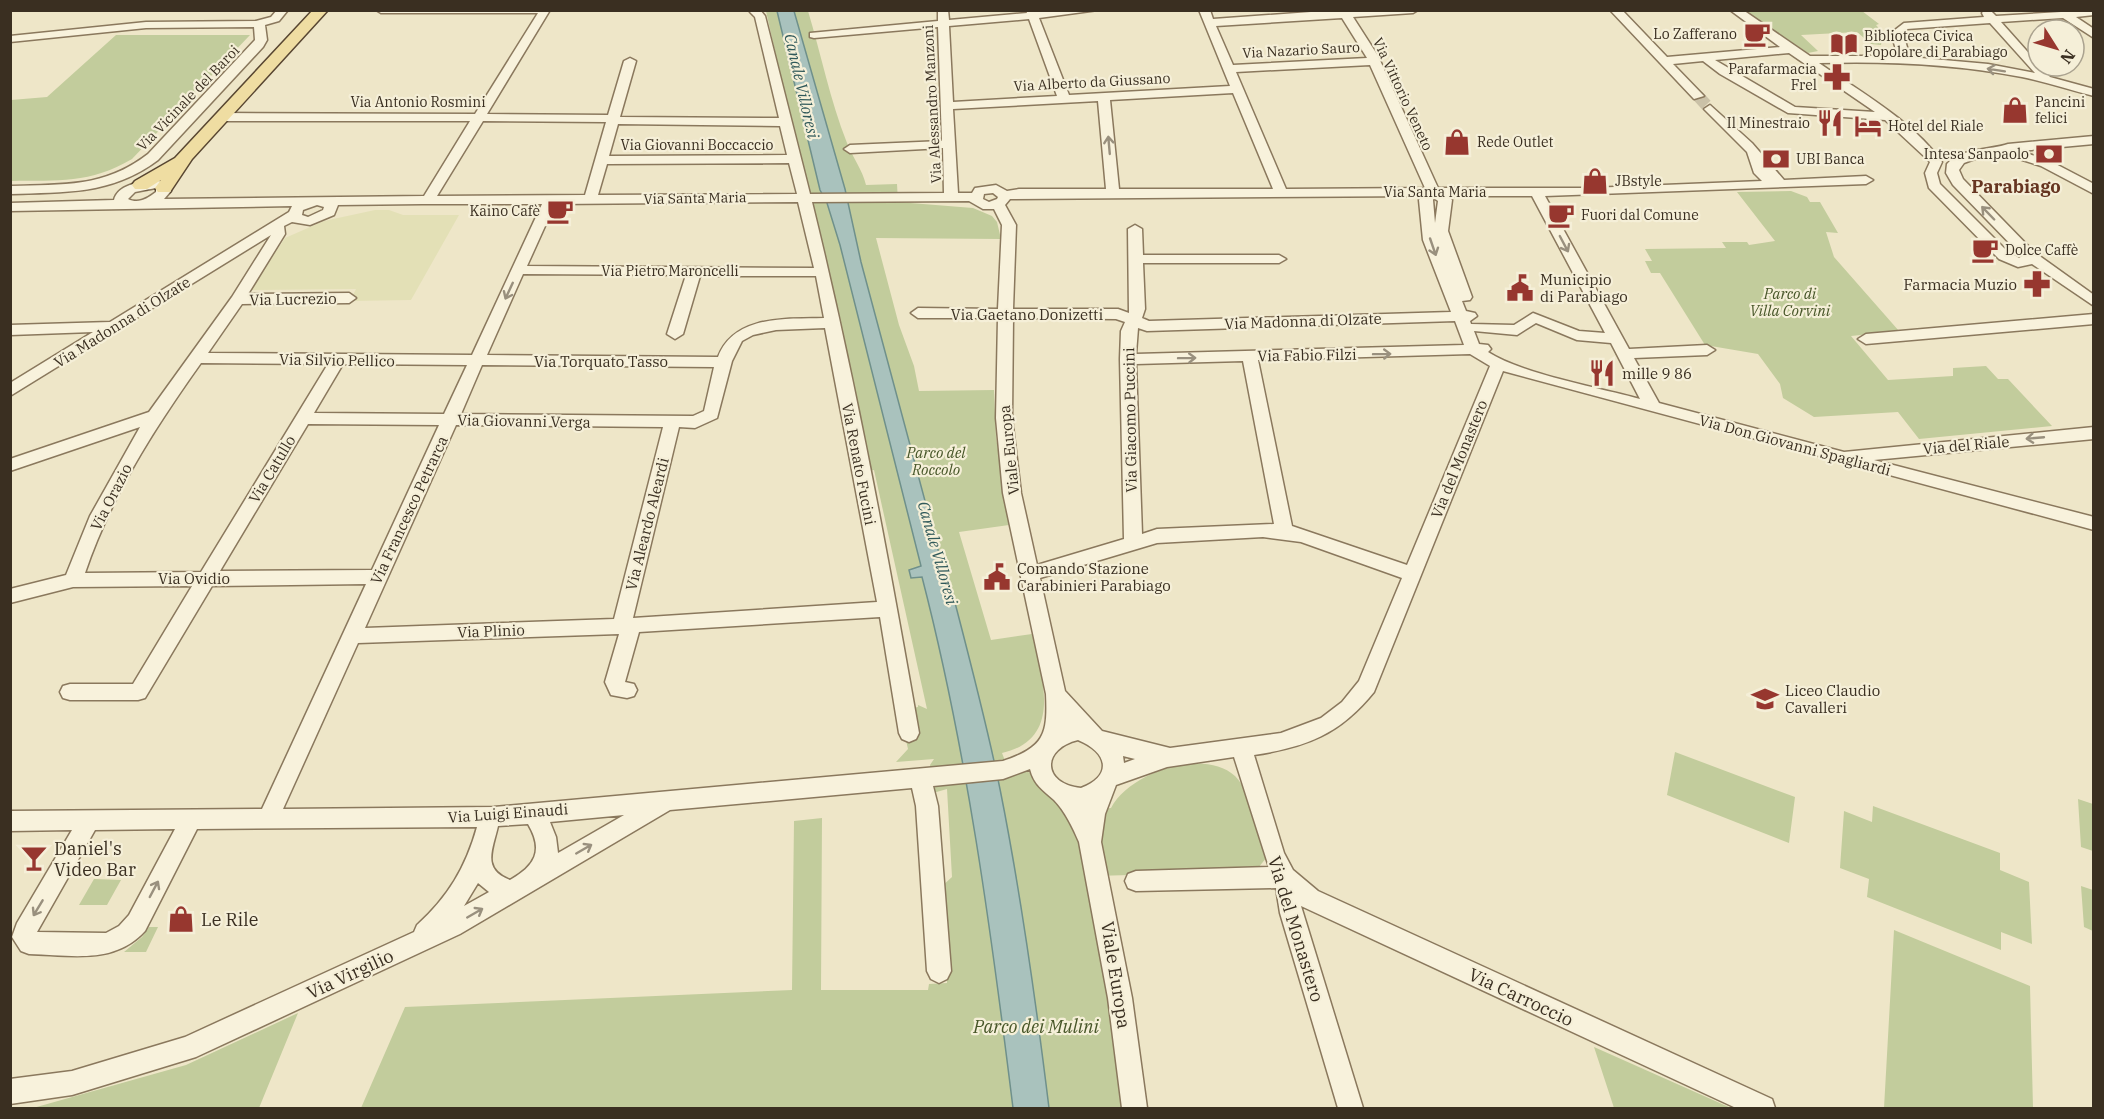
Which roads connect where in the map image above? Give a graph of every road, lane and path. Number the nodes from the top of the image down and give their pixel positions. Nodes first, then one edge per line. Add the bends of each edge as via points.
1 (283, 10) edge
2 (321, 10) edge
3 (381, 10) edge
4 (543, 10) edge
5 (1094, 10) edge
6 (1204, 10) edge
7 (1413, 10) edge
8 (1615, 10) edge
9 (1735, 10) edge
10 (1984, 10) edge
11 (754, 11) edge
12 (2094, 12) edge
13 (1032, 13) edge
14 (1344, 13) edge
15 (2064, 13) junction
16 (943, 17) edge
17 (1993, 19) junction
18 (1210, 23) junction
19 (259, 24) junction
20 (814, 35) dead end
21 (2094, 35) edge
22 (10, 39) edge
23 (1792, 50) junction
24 (1706, 57) junction
25 (1807, 60) junction
26 (1905, 60) junction
27 (630, 61) dead end
28 (1374, 61) junction
29 (1664, 61) junction
30 (1230, 69) junction
31 (2046, 79) junction
32 (1239, 89) junction
33 (2093, 92) edge
34 (1698, 96) tunnel mouth
35 (1104, 97) junction
36 (1064, 99) junction
37 (948, 106) junction
38 (1710, 109) tunnel mouth
39 (222, 117) junction
40 (477, 117) junction
41 (1888, 117) junction
42 (613, 120) junction
43 (785, 122) junction
44 (2094, 141) edge
45 (950, 144) junction
46 (1924, 148) junction
47 (850, 149) dead end
48 (1996, 149) junction
49 (185, 156) junction
50 (794, 159) junction
51 (601, 160) junction
52 (1763, 167) junction
53 (1931, 177) junction
54 (1866, 180) dead end
55 (1817, 182) junction
56 (1958, 182) junction
57 (1776, 184) junction
58 (1740, 186) junction
59 (136, 187) junction
60 (10, 190) edge
61 (2094, 190) edge
62 (164, 191) junction
63 (1432, 191) junction
64 (1536, 192) junction
65 (1281, 193) junction
66 (1113, 194) junction
67 (951, 195) junction
68 (808, 197) junction
69 (550, 200) junction
70 (590, 200) junction
71 (1001, 200) junction
72 (319, 201) junction
73 (421, 202) junction
74 (147, 203) junction
75 (124, 204) junction
76 (190, 204) junction
77 (252, 204) junction
78 (48, 206) junction
79 (10, 207) edge
80 (293, 213) junction
81 (324, 216) junction
82 (310, 221) junction
83 (278, 229) junction
84 (1135, 229) dead end
85 (2029, 255) junction
86 (1136, 259) junction
87 (1279, 259) dead end
88 (2010, 260) junction
89 (519, 270) junction
90 (694, 271) junction
91 (822, 272) junction
92 (2066, 284) junction
93 (349, 298) dead end
94 (238, 299) junction
95 (2094, 302) edge
96 (918, 313) dead end
97 (1005, 314) junction
98 (2094, 319) edge
99 (1469, 320) junction
100 (1134, 322) junction
101 (830, 323) junction
102 (115, 327) junction
103 (10, 330) edge
104 (675, 334) dead end
105 (1615, 338) junction
106 (1866, 339) dead end
107 (1479, 350) junction
108 (1707, 350) dead end
109 (1624, 354) junction
110 (1250, 357) junction
111 (198, 358) junction
112 (1128, 359) junction
113 (338, 360) junction
114 (477, 361) junction
115 (725, 362) junction
116 (1498, 364) junction
117 (10, 391) edge
118 (1653, 407) junction
119 (155, 416) junction
120 (303, 418) junction
121 (450, 420) junction
122 (672, 422) junction
123 (2094, 433) edge
124 (1839, 457) junction
125 (10, 465) edge
126 (2094, 524) edge
127 (1284, 531) junction
128 (1133, 541) junction
129 (1030, 574) junction
130 (1412, 574) junction
131 (379, 577) junction
132 (206, 578) junction
133 (74, 580) junction
134 (10, 596) edge
135 (888, 609) junction
136 (627, 626) junction
137 (351, 636) junction
138 (627, 690) dead end
139 (70, 693) dead end
140 (1056, 694) junction
141 (909, 733) dead end
142 (1099, 738) junction
143 (1048, 744) junction
144 (1242, 749) junction
145 (1177, 755) junction
146 (1003, 770) junction
147 (930, 778) junction
148 (1107, 783) junction
149 (1055, 789) junction
150 (667, 800) junction
151 (532, 813) junction
152 (490, 817) junction
153 (268, 819) junction
154 (191, 820) junction
155 (10, 821) edge
156 (89, 821) junction
157 (1090, 842) junction
158 (480, 858) junction
159 (1284, 877) junction
160 (533, 879) junction
161 (1136, 881) dead end
162 (512, 891) junction
163 (405, 949) junction
164 (939, 971) dead end
165 (10, 1092) edge
166 (1135, 1108) edge
167 (1350, 1108) edge
168 (1763, 1108) edge

1 - 19 street via 275,19
2 - 39 main road
3 - 4 street
4 - 40 street
5 - 13 street
6 - 18 street
7 - 14 street
8 - 29 street
9 - 23 street
10 - 17 street
11 - 43 street, Via Renato Fucini via 760,16
12 - 15 street
13 - 16 street
13 - 36 street
14 - 18 street
14 - 28 street, Via Vittorio Veneto
15 - 17 street
15 - 21 street
16 - 20 street
16 - 37 street, Via Alessandro Manzoni
17 - 26 street via 1904,26 1897,33
17 - 31 street
18 - 30 street
19 - 22 street via 146,25
19 - 60 street, Via Vicinale del Baroi via 259,45 146,163 114,180 88,187
23 - 24 street
23 - 25 street
24 - 29 street
24 - 41 street via 1734,78 1792,110
25 - 26 street
25 - 41 street
31 -> 26 street
27 - 42 street
28 - 30 street, Via Nazario Sauro
28 - 63 street, Via Vittorio Veneto
29 - 34 street
30 - 32 street
31 - 33 street
32 - 35 street, Via Alberto da Giussano
32 - 65 street
35 - 36 street, Via Alberto da Giussano
66 -> 35 street
36 - 37 street, Via Alberto da Giussano
37 - 45 street, Via Alessandro Manzoni
38 - 52 street
39 - 40 street, Via Antonio Rosmini
39 - 49 main road
40 - 42 street, Via Antonio Rosmini
40 - 73 street
41 - 46 street
42 - 43 street, Via Antonio Rosmini
42 - 51 street
43 - 50 street, Via Renato Fucini
44 - 48 street
45 - 47 street
45 - 67 street, Via Alessandro Manzoni
46 - 48 street via 1947,154
46 - 53 street via 1936,162
48 - 56 street via 1954,162 1952,174
48 - 61 street via 2034,159
49 - 59 main road
49 - 62 main road
50 - 51 street, Via Giovanni Boccaccio
50 - 68 street, Via Renato Fucini
51 - 70 street
52 - 55 street
52 - 57 street via 1763,176
52 - 58 street
53 - 56 street via 1944,176
53 - 88 street via 1934,185
54 - 55 street, Via Santa Maria
55 - 57 street, Via Santa Maria
85 -> 56 street
57 - 58 street, Via Santa Maria
58 - 64 street, Via Santa Maria
59 - 62 street, Via Santa Maria via 156,184
59 - 75 street via 121,197
59 - 78 street, Via Santa Maria
62 - 74 street, Via Santa Maria
62 - 76 street, Via Santa Maria
63 - 64 street, Via Santa Maria
63 - 65 street, Via Santa Maria
63 - 99 street via 1426,200 1430,240
64 -> 105 street
65 - 66 street, Via Santa Maria
66 - 71 street, Via Santa Maria via 1019,193
67 - 68 street, Via Santa Maria
67 - 71 street, Via Santa Maria via 975,196 983,205
68 - 70 street, Via Santa Maria
68 - 91 street, Via Renato Fucini
69 - 70 street, Via Santa Maria
69 - 73 street, Via Santa Maria
69 - 89 street, Via Francesco Petrarca
71 - 97 street, Viale Europa via 1009,225
72 - 73 street, Via Santa Maria
72 - 77 street, Via Santa Maria
72 - 80 street, Via Santa Maria via 302,205
72 - 81 street via 331,205
73 - 81 street, Via Santa Maria
74 - 75 street, Via Santa Maria
74 - 76 street, Via Santa Maria
75 - 78 street, Via Santa Maria
76 - 77 street, Via Santa Maria
77 - 80 street, Via Santa Maria
78 - 79 street, Via Santa Maria
80 - 82 street, Via Santa Maria via 297,220
80 - 83 street, Via Madonna di Olzate
81 - 82 street, Via Santa Maria
82 - 83 street, Via Madonna di Olzate
83 - 94 street, Via Orazio
83 - 102 street, Via Madonna di Olzate
84 - 86 street, Via Giacomo Puccini
85 - 88 street via 2030,261 2024,263
85 - 92 street
86 - 87 street
86 - 100 street, Via Giacomo Puccini via 1138,309
88 - 92 street
89 - 90 street, Via Pietro Maroncelli
89 -> 114 street, Via Francesco Petrarca
90 - 91 street, Via Pietro Maroncelli
90 - 104 street
91 - 101 street, Via Renato Fucini
92 - 95 street
93 - 94 street, Via Lucrezio
94 - 111 street, Via Orazio
96 - 97 street, Via Gaetano Donizetti
97 - 100 street, Via Gaetano Donizetti via 1118,315
97 - 129 street, Viale Europa via 1004,418 1012,492
98 - 106 street
99 - 100 street, Via Madonna di Olzate via 1147,326
99 - 105 street, Via Madonna di Olzate via 1517,330 1533,318 1592,338
99 - 107 street
100 - 112 street, Via Giacomo Puccini
101 - 115 street via 753,331 733,341
101 - 135 street, Via Renato Fucini
102 - 103 street
102 - 117 street, Via Madonna di Olzate
105 - 109 street
110 -> 107 street, Via Fabio Filzi
107 - 116 street, Via Don Giovanni Spagliardi
108 - 109 street
109 - 118 street
112 -> 110 street, Via Fabio Filzi
110 - 127 street
111 - 113 street, Via Silvio Pellico
111 - 119 street, Via Orazio
112 - 128 street, Via Giacomo Puccini
113 - 114 street, Via Silvio Pellico
113 - 120 street, Via Catullo
114 - 115 street, Via Torquato Tasso
114 - 121 street, Via Francesco Petrarca
115 - 122 street via 711,414 695,422
116 - 118 street, Via Don Giovanni Spagliardi
116 - 130 street, Via del Monastero
118 - 124 street, Via Don Giovanni Spagliardi
119 - 125 street
119 - 133 street, Via Orazio via 82,554
120 - 121 street, Via Giovanni Verga
120 - 132 street, Via Catullo
121 - 122 street, Via Giovanni Verga
121 - 131 street, Via Francesco Petrarca
122 - 136 street, Via Aleardo Aleardi
123 -> 124 street, Via del Riale
124 - 126 street, Via Don Giovanni Spagliardi
127 - 128 street via 1157,536
127 - 130 street
128 - 129 street
129 - 140 street, Viale Europa
130 - 144 street, Via del Monastero via 1355,704 1337,720 1311,733
131 - 132 street, Via Ovidio
131 - 137 street, Via Francesco Petrarca
132 - 133 street, Via Ovidio
132 - 139 street, Via Catullo via 138,692
133 - 134 street, Via Ovidio
135 - 136 street, Via Plinio
135 - 141 street, Via Renato Fucini
136 - 137 street, Via Plinio
136 - 138 street via 615,682 618,689
137 - 153 street, Via Francesco Petrarca
140 - 142 street, Viale Europa via 1072,715
140 - 143 street, Viale Europa via 1057,716
142 - 143 street via 1079,731 1065,733
142 - 145 street via 1140,751
142 - 148 street, Viale Europa via 1112,753 1114,766
143 - 146 street, Via Luigi Einaudi via 1026,762
143 - 149 street, Viale Europa via 1040,761 1042,774
144 - 145 street, Via del Monastero
144 - 159 street, Via del Monastero
145 - 148 street via 1143,764
146 - 147 street, Via Luigi Einaudi
146 - 149 street, Via Luigi Einaudi
147 - 150 street, Via Luigi Einaudi
147 - 164 street via 927,806
148 - 149 street via 1082,796
148 - 157 street, Viale Europa via 1094,814
149 - 157 street, Viale Europa via 1078,816
150 - 151 street, Via Luigi Einaudi
160 -> 150 street, Via Virgilio
151 - 152 street, Via Luigi Einaudi
151 - 160 street via 549,848 545,864
152 - 153 street, Via Luigi Einaudi
152 - 158 street
153 - 154 street, Via Luigi Einaudi
154 - 156 street, Via Luigi Einaudi
156 -> 154 street via 29,923 25,941 108,944 127,934
155 - 156 street, Via Luigi Einaudi
157 - 166 street, Viale Europa via 1120,998
158 - 162 street via 481,868 490,881
158 - 163 street via 453,904
159 - 161 street
159 - 167 street, Via del Monastero via 1291,913
159 - 168 street, Via Carroccio via 1310,899 1341,915
160 - 162 street, Via Virgilio
163 -> 162 street, Via Virgilio
163 - 165 street, Via Virgilio via 186,1048 72,1083

